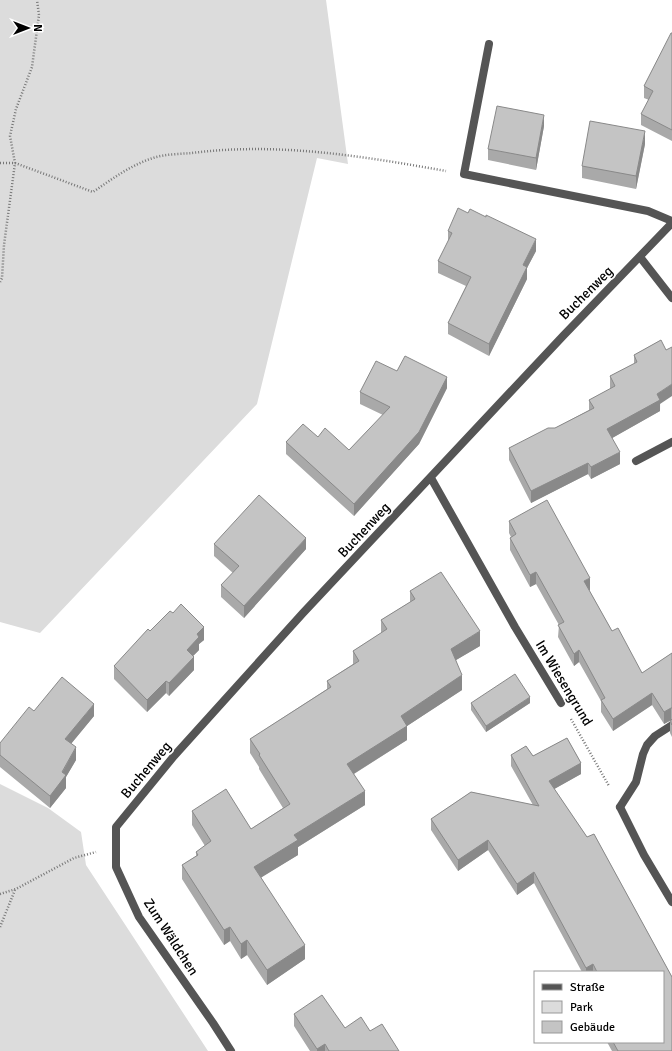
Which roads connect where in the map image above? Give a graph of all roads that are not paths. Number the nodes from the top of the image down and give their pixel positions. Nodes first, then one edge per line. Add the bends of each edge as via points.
1 (489, 44) dead end
2 (672, 222) edge
3 (640, 257) junction
4 (672, 298) edge
5 (672, 442) edge
6 (636, 461) dead end
7 (431, 478) junction
8 (561, 704) road end
9 (672, 725) edge
10 (116, 827) joint
11 (672, 902) edge
12 (232, 1051) edge

1 - 2 street via 464,174 648,211
2 - 3 street, Buchenweg
3 - 4 street
3 - 7 street, Buchenweg
5 - 6 street
7 - 8 street, Im Wiesengrund
7 - 10 street, Buchenweg via 303,613 174,756
9 - 11 street via 655,736 647,745 636,782 620,807
10 - 12 street, Zum Wäldchen via 116,867 139,917

